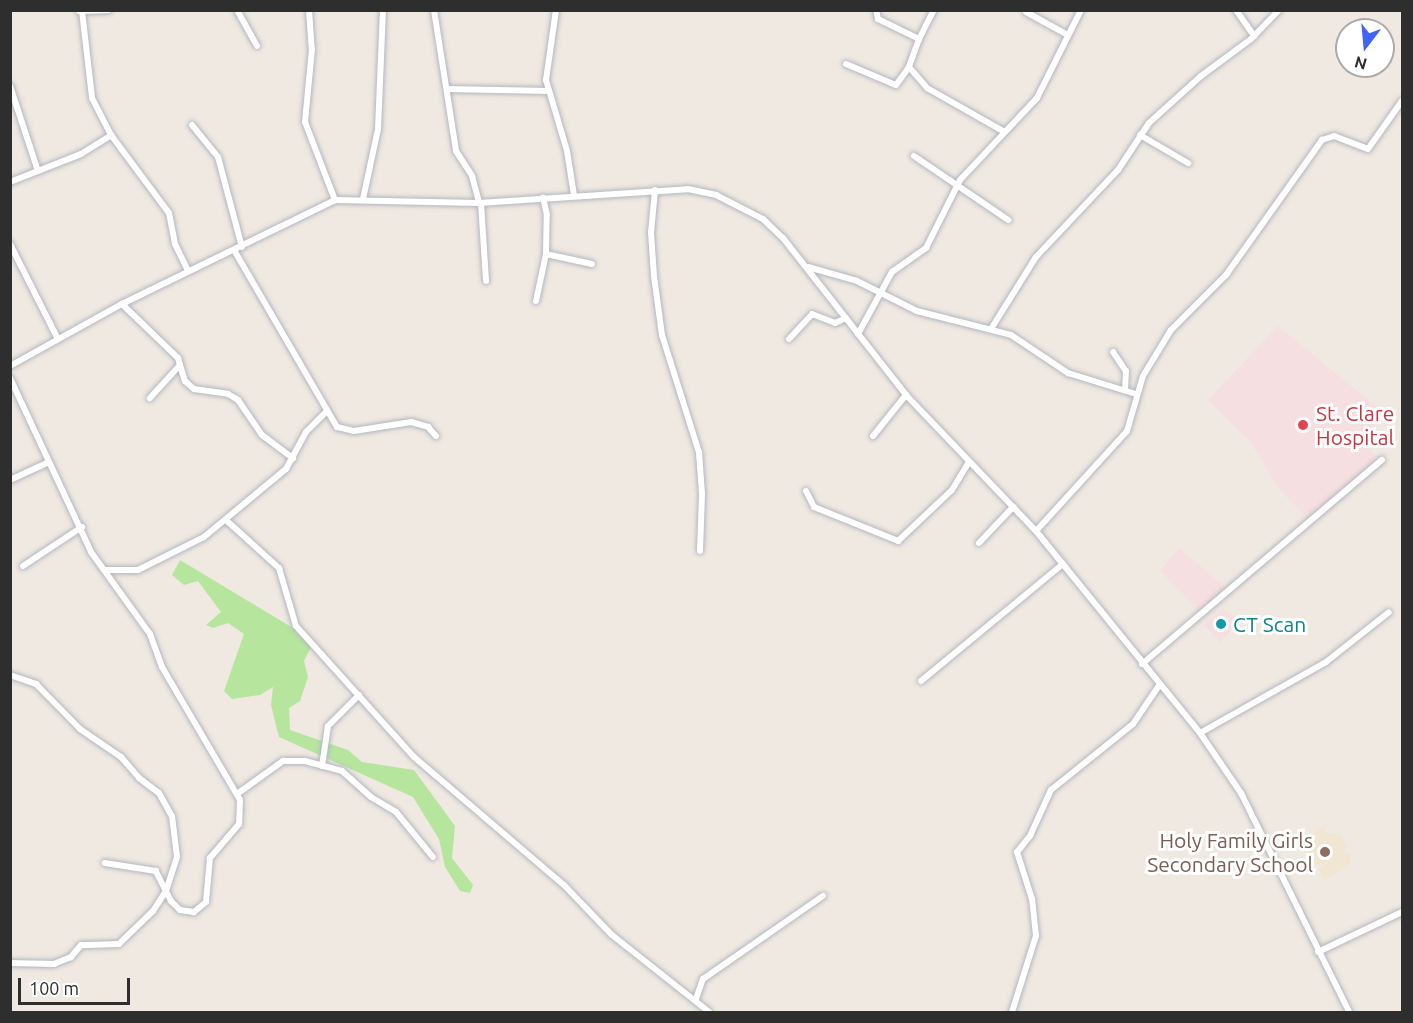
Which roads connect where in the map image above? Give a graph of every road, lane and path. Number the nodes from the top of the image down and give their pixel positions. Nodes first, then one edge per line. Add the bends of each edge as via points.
1 (109, 10) edge
2 (237, 10) edge
3 (309, 10) edge
4 (383, 10) edge
5 (434, 10) edge
6 (556, 10) edge
7 (876, 10) edge
8 (934, 10) edge
9 (1081, 10) edge
10 (1236, 10) edge
11 (1279, 10) edge
12 (80, 11) edge
13 (1026, 12) edge
14 (1068, 35) junction
15 (1254, 36) junction
16 (919, 39) junction
17 (257, 46) dead end
18 (846, 64) dead end
19 (909, 67) junction
20 (10, 86) edge
21 (448, 90) junction
22 (548, 91) junction
23 (1402, 100) edge
24 (192, 125) dead end
25 (1003, 131) junction
26 (111, 135) junction
27 (1140, 135) junction
28 (914, 156) dead end
29 (1188, 164) dead end
30 (38, 171) junction
31 (10, 182) edge
32 (955, 188) junction
33 (656, 190) junction
34 (574, 195) junction
35 (543, 197) junction
36 (335, 200) junction
37 (363, 200) junction
38 (480, 203) junction
39 (1008, 220) dead end
40 (10, 244) edge
41 (242, 247) junction
42 (234, 250) junction
43 (546, 254) junction
44 (592, 264) dead end
45 (808, 267) junction
46 (188, 271) junction
47 (486, 281) dead end
48 (880, 291) junction
49 (536, 301) dead end
50 (122, 304) junction
51 (846, 318) junction
52 (991, 329) junction
53 (858, 334) junction
54 (58, 339) junction
55 (789, 339) dead end
56 (1113, 352) dead end
57 (10, 366) edge
58 (180, 366) junction
59 (10, 378) edge
60 (1125, 389) junction
61 (1136, 394) junction
62 (906, 395) junction
63 (150, 398) dead end
64 (326, 412) junction
65 (436, 436) dead end
66 (873, 436) dead end
67 (293, 458) junction
68 (1382, 460) dead end
69 (49, 462) junction
70 (969, 462) junction
71 (10, 480) edge
72 (806, 491) dead end
73 (1013, 507) junction
74 (226, 520) junction
75 (82, 527) junction
76 (1036, 531) junction
77 (979, 543) dead end
78 (700, 551) dead end
79 (1063, 564) junction
80 (23, 566) dead end
81 (104, 570) junction
82 (1389, 612) dead end
83 (1142, 664) junction
84 (10, 675) edge
85 (921, 681) dead end
86 (1160, 684) junction
87 (359, 695) junction
88 (1200, 733) junction
89 (322, 766) junction
90 (237, 794) junction
91 (433, 857) dead end
92 (105, 862) dead end
93 (166, 891) junction
94 (823, 896) dead end
95 (1402, 912) edge
96 (1318, 952) junction
97 (10, 963) edge
98 (696, 999) junction
99 (709, 1012) edge
100 (1012, 1012) edge
101 (1349, 1012) edge

1 - 12 street
2 - 17 street
3 - 36 street via 312,49 305,122
4 - 37 street via 378,129
5 - 21 street
6 - 22 street via 547,58
7 - 16 street via 878,19
8 - 16 street
9 - 14 street
10 - 15 street
11 - 15 street
12 - 26 street via 92,98
13 - 14 street
14 - 25 street via 1037,98
15 - 27 street via 1201,76
16 - 19 street
18 - 19 street via 896,85
19 - 25 street via 936,95
20 - 30 street
21 - 22 street
21 - 38 street via 456,151 472,176
22 - 34 street via 567,151
23 - 61 street via 1368,149 1334,135 1322,140 1226,274 1171,330
24 - 41 street via 218,157
25 - 32 street
26 - 30 street via 81,154
26 - 46 street via 169,213 175,244
27 - 29 street
27 - 52 street via 1118,170 1036,257
28 - 32 street
30 - 31 street
32 - 39 street
32 - 48 street via 926,248 892,272
33 - 34 street
33 - 45 street via 688,189 716,195 763,219
33 - 78 street via 651,233 654,276 662,335 699,452
34 - 35 street
35 - 38 street
35 - 43 street via 547,214
36 - 37 street
36 - 41 street
37 - 38 street
38 - 47 street
40 - 54 street
41 - 42 street
42 - 46 street
42 - 64 street via 295,349
43 - 44 street
43 - 49 street
45 - 48 street
45 - 51 street
46 - 50 street
48 - 52 street via 917,311
48 - 53 street
50 - 54 street
50 - 58 street via 171,348
51 - 53 street
51 - 55 street via 835,323 812,314
52 - 60 street via 1011,334 1068,373
53 - 62 street
54 - 57 street
56 - 60 street via 1126,370
58 - 63 street
58 - 67 street via 185,381 194,389 228,394 238,400 267,440
59 - 69 street
60 - 61 street
61 - 76 street via 1126,431
62 - 66 street
62 - 70 street
64 - 65 street via 346,431 411,422 428,427
64 - 67 street via 306,432
67 - 74 street via 273,481
68 - 83 street
69 - 71 street
69 - 75 street
70 - 72 street via 952,490 898,541 814,507
70 - 73 street
73 - 76 street
73 - 77 street
74 - 81 street via 154,564 138,570
74 - 87 street via 279,568 296,626
75 - 80 street
75 - 81 street
76 - 79 street
79 - 83 street
79 - 85 street
81 - 90 street via 150,634 162,667
82 - 88 street via 1326,662
83 - 86 street
84 - 93 street via 36,684 80,729 121,757 167,802 177,857
86 - 88 street
86 - 100 street via 1133,723 1051,790 1030,836 1017,852 1032,899 1036,936
87 - 89 street via 328,726
87 - 98 street via 414,757 564,885 612,935
88 - 96 street via 1241,793 1286,879
89 - 90 street via 283,761
89 - 91 street via 342,771 370,797 396,812
90 - 93 street via 239,824 208,862 206,902 195,912 184,911
92 - 93 street via 156,871
93 - 97 street via 147,918 119,944 81,945 70,957 54,964
94 - 98 street via 703,979
95 - 96 street
96 - 101 street
98 - 99 street

